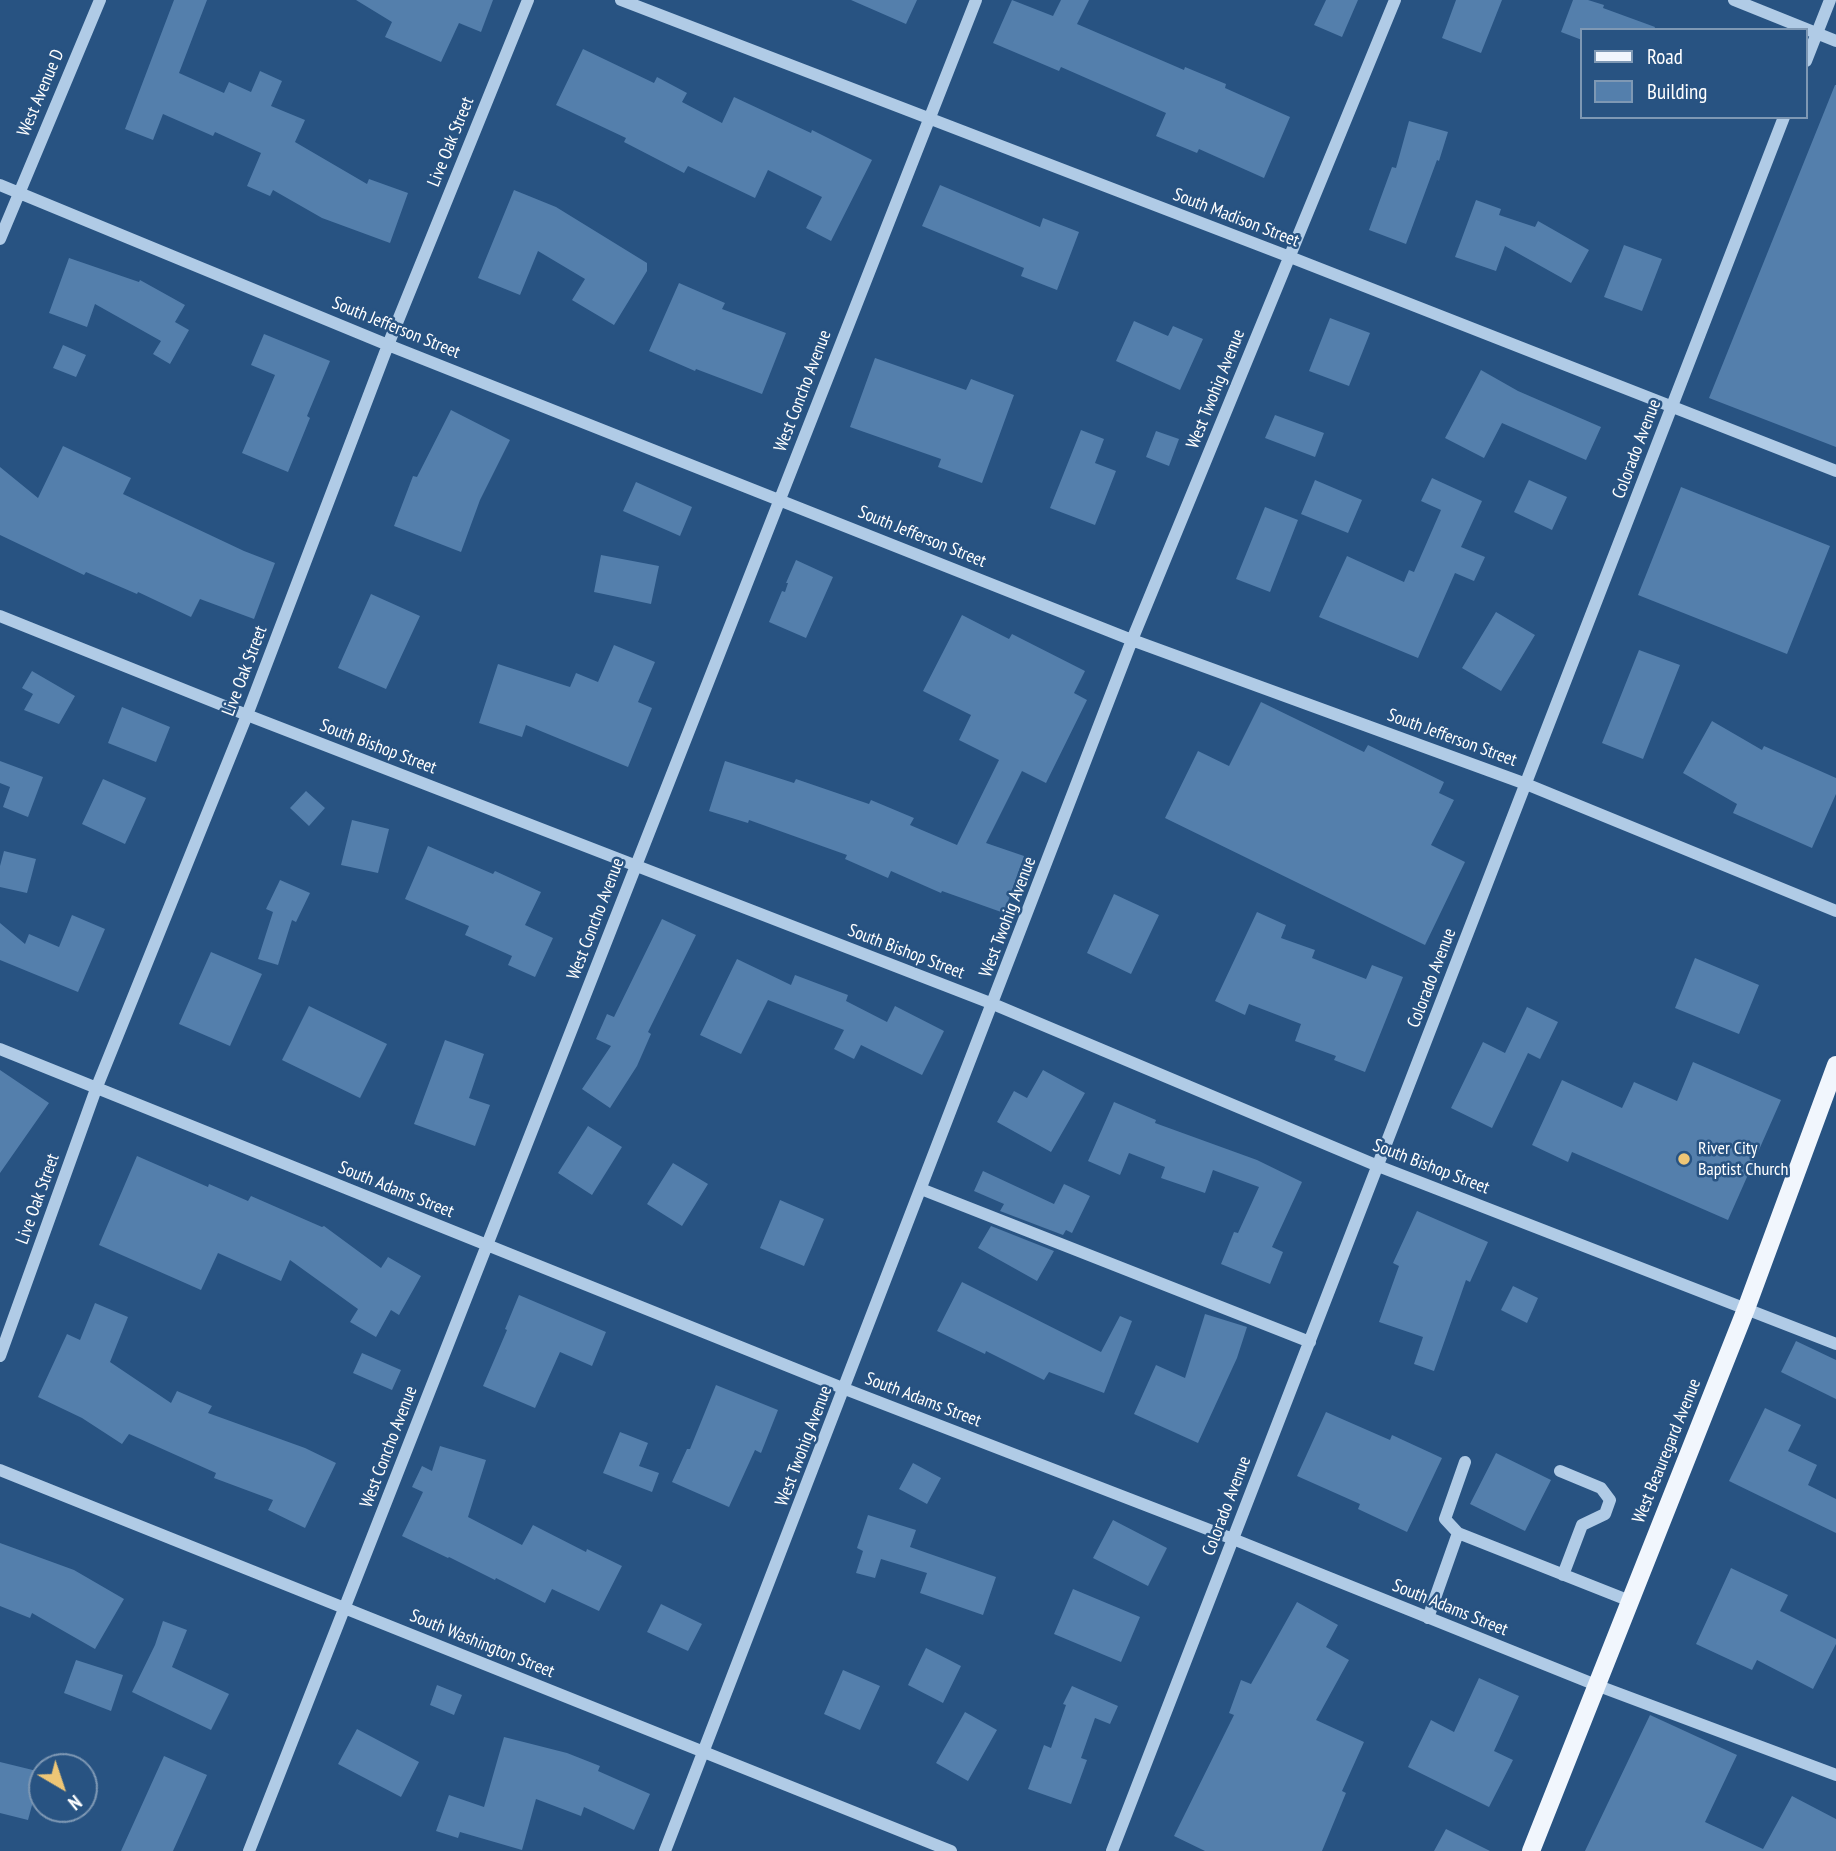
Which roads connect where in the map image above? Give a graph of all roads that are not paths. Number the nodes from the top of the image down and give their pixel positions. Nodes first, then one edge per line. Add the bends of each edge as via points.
1 (100, 0) edge
2 (528, 0) edge
3 (621, 0) edge
4 (976, 0) edge
5 (1395, 0) edge
6 (1734, 0) edge
7 (1830, 0) edge
8 (1804, 28) edge
9 (1808, 29) edge
10 (1817, 33) junction
11 (1836, 41) edge
12 (1808, 56) edge
13 (929, 118) junction
14 (1783, 119) edge
15 (0, 185) edge
16 (19, 191) junction
17 (0, 239) edge
18 (1290, 257) junction
19 (388, 345) junction
20 (1672, 407) junction
21 (1836, 471) edge
22 (780, 499) junction
23 (0, 616) edge
24 (1132, 640) junction
25 (247, 715) junction
26 (1526, 784) junction
27 (636, 866) junction
28 (1836, 911) edge
29 (993, 1004) junction
30 (0, 1049) edge
31 (1836, 1065) edge
32 (96, 1089) junction
33 (1378, 1166) junction
34 (922, 1189) junction
35 (487, 1244) junction
36 (1746, 1309) junction
37 (1310, 1342) junction
38 (1836, 1344) edge
39 (0, 1356) edge
40 (845, 1388) junction
41 (1465, 1462) dead end
42 (0, 1470) edge
43 (1560, 1471) dead end
44 (1458, 1533) junction
45 (1233, 1539) junction
46 (1563, 1575) junction
47 (1630, 1601) junction
48 (345, 1608) junction
49 (1429, 1618) junction
50 (1597, 1685) junction
51 (702, 1751) junction
52 (1836, 1775) edge
53 (249, 1851) edge
54 (665, 1851) edge
55 (951, 1851) edge
56 (1112, 1851) edge
57 (1531, 1851) edge

1 - 16 street, West Avenue D
2 - 19 street, Live Oak Street
3 - 13 street, South Madison Street
4 - 13 street, West Concho Avenue
5 - 18 street, West Twohig Avenue
6 - 8 street
7 - 10 street
9 - 10 street
10 - 11 street
10 - 12 street
13 - 18 street, South Madison Street
13 - 22 street, West Concho Avenue
14 - 20 street, Colorado Avenue
15 - 16 street, South Jefferson Street
16 - 17 street, West Avenue D
16 - 19 street, South Jefferson Street
18 - 20 street, South Madison Street
18 - 24 street, West Twohig Avenue
19 - 22 street, South Jefferson Street
19 - 25 street, Live Oak Street
20 - 21 street, South Madison Street
20 - 26 street, Colorado Avenue
22 - 24 street, South Jefferson Street
22 - 27 street, West Concho Avenue
23 - 25 street, South Bishop Street
24 - 26 street, South Jefferson Street
24 - 29 street, West Twohig Avenue
25 - 27 street, South Bishop Street
25 - 32 street, Live Oak Street
26 - 28 street, South Jefferson Street
26 - 33 street, Colorado Avenue
27 - 29 street, South Bishop Street
27 - 35 street, West Concho Avenue
29 - 33 street, South Bishop Street
29 - 34 street, West Twohig Avenue
30 - 32 street, South Adams Street
31 - 36 main road, West Beauregard Avenue
32 - 35 street, South Adams Street
32 - 39 street, Live Oak Street
33 - 36 street, South Bishop Street
33 - 37 street, Colorado Avenue
34 - 37 street
34 - 40 street, West Twohig Avenue
35 - 40 street, South Adams Street
35 - 48 street, West Concho Avenue
36 - 38 street, South Bishop Street
36 - 47 main road, West Beauregard Avenue
37 - 45 street, Colorado Avenue
40 - 45 street, South Adams Street
40 - 51 street, West Twohig Avenue
41 - 44 street via 1446,1519
42 - 48 street, South Washington Street
43 - 46 street via 1601,1488 1610,1500 1605,1514 1582,1525
44 - 46 street
44 - 49 street
45 - 49 street, South Adams Street
45 - 56 street, Colorado Avenue
46 - 47 street
47 - 50 main road, West Beauregard Avenue
48 - 51 street, South Washington Street
48 - 53 street, West Concho Avenue
49 - 50 street, South Adams Street
50 - 52 street, South Adams Street
50 - 57 main road, West Beauregard Avenue
51 - 54 street, West Twohig Avenue
51 - 55 street, South Washington Street

